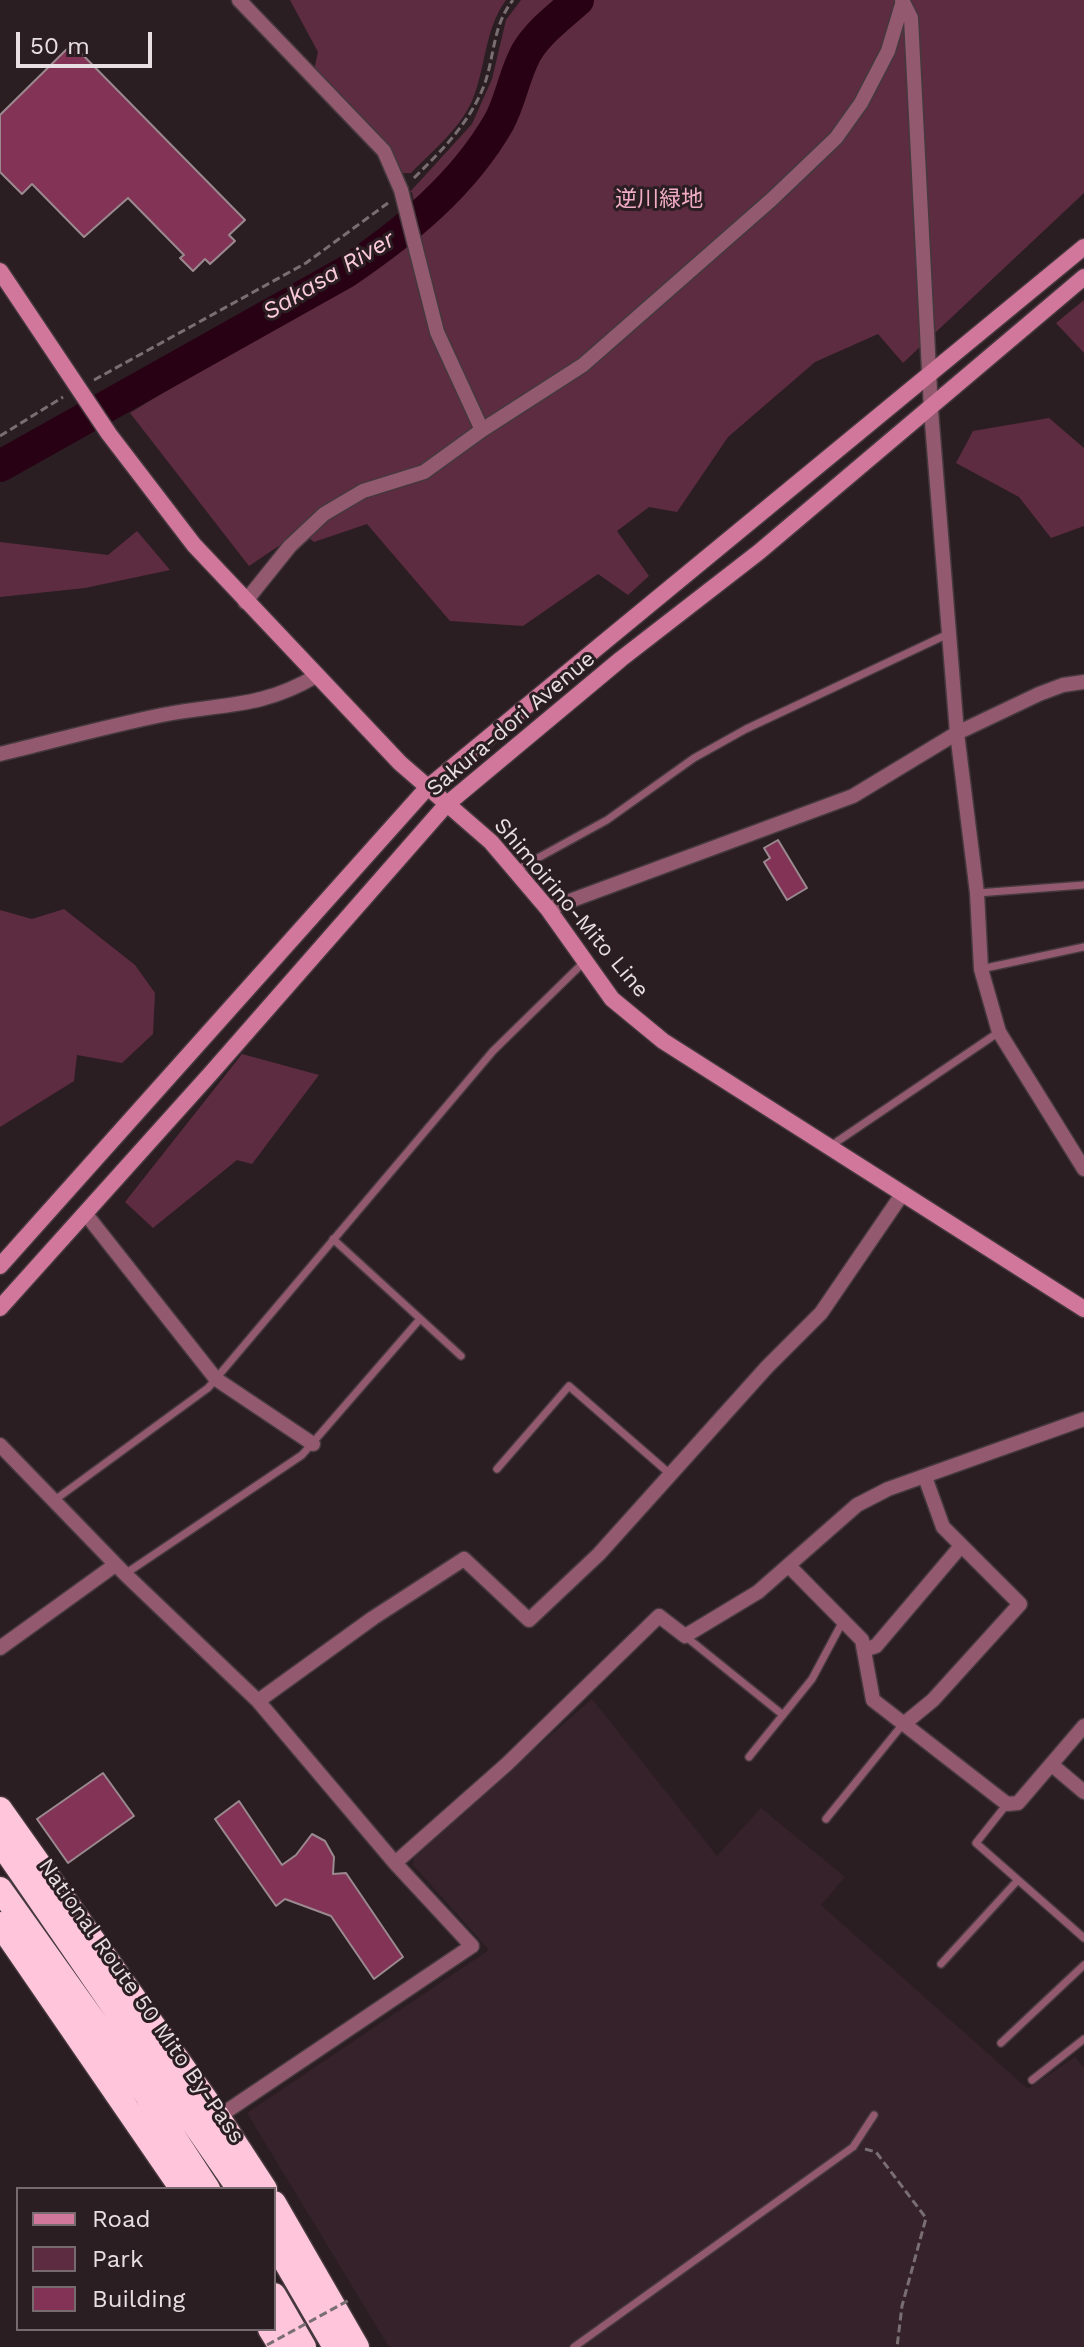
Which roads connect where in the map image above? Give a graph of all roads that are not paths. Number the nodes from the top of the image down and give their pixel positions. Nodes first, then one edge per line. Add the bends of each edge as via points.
1 (239, 0) edge
2 (902, 1) edge
3 (1084, 247) edge
4 (0, 271) edge
5 (1084, 277) edge
6 (929, 374) junction
7 (931, 410) junction
8 (482, 430) junction
9 (245, 602) junction
10 (948, 634) junction
11 (316, 676) junction
12 (1083, 684) edge
13 (957, 733) junction
14 (0, 754) edge
15 (427, 788) junction
16 (446, 805) junction
17 (516, 870) junction
18 (1084, 885) edge
19 (977, 893) junction
20 (548, 909) junction
21 (1084, 947) edge
22 (584, 962) junction
23 (981, 969) junction
24 (999, 1032) junction
25 (829, 1147) junction
26 (1084, 1169) edge
27 (903, 1193) junction
28 (85, 1213) junction
29 (333, 1239) junction
30 (0, 1266) edge
31 (0, 1308) edge
32 (1084, 1309) edge
33 (420, 1319) junction
34 (461, 1356) dead end
35 (216, 1379) junction
36 (1084, 1419) edge
37 (313, 1444) junction
38 (0, 1445) edge
39 (497, 1469) dead end
40 (672, 1476) junction
41 (925, 1477) junction
42 (52, 1502) junction
43 (961, 1546) junction
44 (790, 1567) junction
45 (120, 1570) junction
46 (843, 1621) junction
47 (685, 1636) junction
48 (0, 1648) edge
49 (864, 1650) junction
50 (258, 1701) junction
51 (783, 1715) junction
52 (905, 1723) junction
53 (1084, 1726) edge
54 (749, 1757) dead end
55 (1052, 1765) junction
56 (1084, 1792) edge
57 (1007, 1804) junction
58 (0, 1809) edge
59 (826, 1819) dead end
60 (0, 1842) edge
61 (395, 1863) junction
62 (1017, 1881) junction
63 (0, 1889) edge
64 (0, 1924) edge
65 (1084, 1938) edge
66 (941, 1964) dead end
67 (1084, 1965) edge
68 (1084, 2039) edge
69 (1001, 2043) dead end
70 (1032, 2080) dead end
71 (874, 2115) dead end
72 (218, 2117) junction
73 (181, 2187) edge
74 (207, 2187) edge
75 (238, 2187) edge
76 (264, 2187) edge
77 (276, 2206) edge
78 (276, 2245) edge
79 (276, 2298) edge
80 (304, 2347) edge
81 (335, 2347) edge
82 (357, 2347) edge
83 (574, 2347) edge

1 - 8 street via 384,151 402,196 437,332
2 - 6 street via 911,18
2 - 8 street via 888,51 836,138 616,339
3 - 6 street, Sakura-dori Avenue
4 - 9 street, Shimoirino-Mito Line via 72,395
5 - 7 street, Sakura-dori Avenue
6 - 7 street
6 - 15 street, Sakura-dori Avenue
7 - 10 street
7 - 16 street, Sakura-dori Avenue
8 - 9 street via 424,472 363,491 324,514
9 - 11 street, Shimoirino-Mito Line
10 - 13 street
10 - 17 lane via 746,729 694,758 607,820
11 - 14 street via 258,703 165,714
11 - 15 street, Shimoirino-Mito Line
12 - 13 street via 1039,694
13 - 19 street
13 - 20 street via 853,796
15 - 16 street, Shimoirino-Mito Line
15 - 30 street, Sakura-dori Avenue
16 - 17 street, Shimoirino-Mito Line via 472,823
16 - 28 street, Sakura-dori Avenue
17 - 20 street, Shimoirino-Mito Line
18 - 19 lane
19 - 23 street
20 - 22 street, Shimoirino-Mito Line
21 - 23 lane
22 - 25 street, Shimoirino-Mito Line via 635,1020
22 - 29 lane via 493,1051
23 - 24 street
24 - 25 lane
24 - 26 street
25 - 27 street, Shimoirino-Mito Line
27 - 32 street, Shimoirino-Mito Line
27 - 40 street via 821,1313
28 - 31 street, Sakura-dori Avenue
28 - 35 street
29 - 33 lane
29 - 35 lane
33 - 34 lane
33 - 37 lane
35 - 37 street
35 - 42 lane
36 - 41 street
37 - 45 lane
38 - 42 street
39 - 40 lane via 569,1386
40 - 50 street via 529,1620 464,1559
41 - 43 street via 943,1527
41 - 44 street via 857,1505
42 - 45 street
43 - 49 street via 876,1646
43 - 52 street via 1020,1604 933,1700
44 - 46 street
44 - 47 street
45 - 48 street
45 - 50 street
46 - 49 street via 862,1640
46 - 51 lane via 812,1679
47 - 51 lane
47 - 61 street via 659,1616 507,1764
49 - 52 street via 873,1700
50 - 61 street
51 - 54 lane
52 - 57 street
52 - 59 lane
53 - 55 street
55 - 56 street
55 - 57 street via 1018,1803
57 - 62 lane via 976,1843
58 - 72 highway
60 - 75 highway, National Route 50 Mito By-Pass
61 - 72 street via 472,1946
62 - 65 lane
62 - 66 lane
63 - 74 highway
64 - 73 highway
67 - 69 lane
68 - 70 lane
71 - 83 lane via 853,2147
72 - 76 highway
77 - 82 highway
78 - 81 highway
79 - 80 highway

